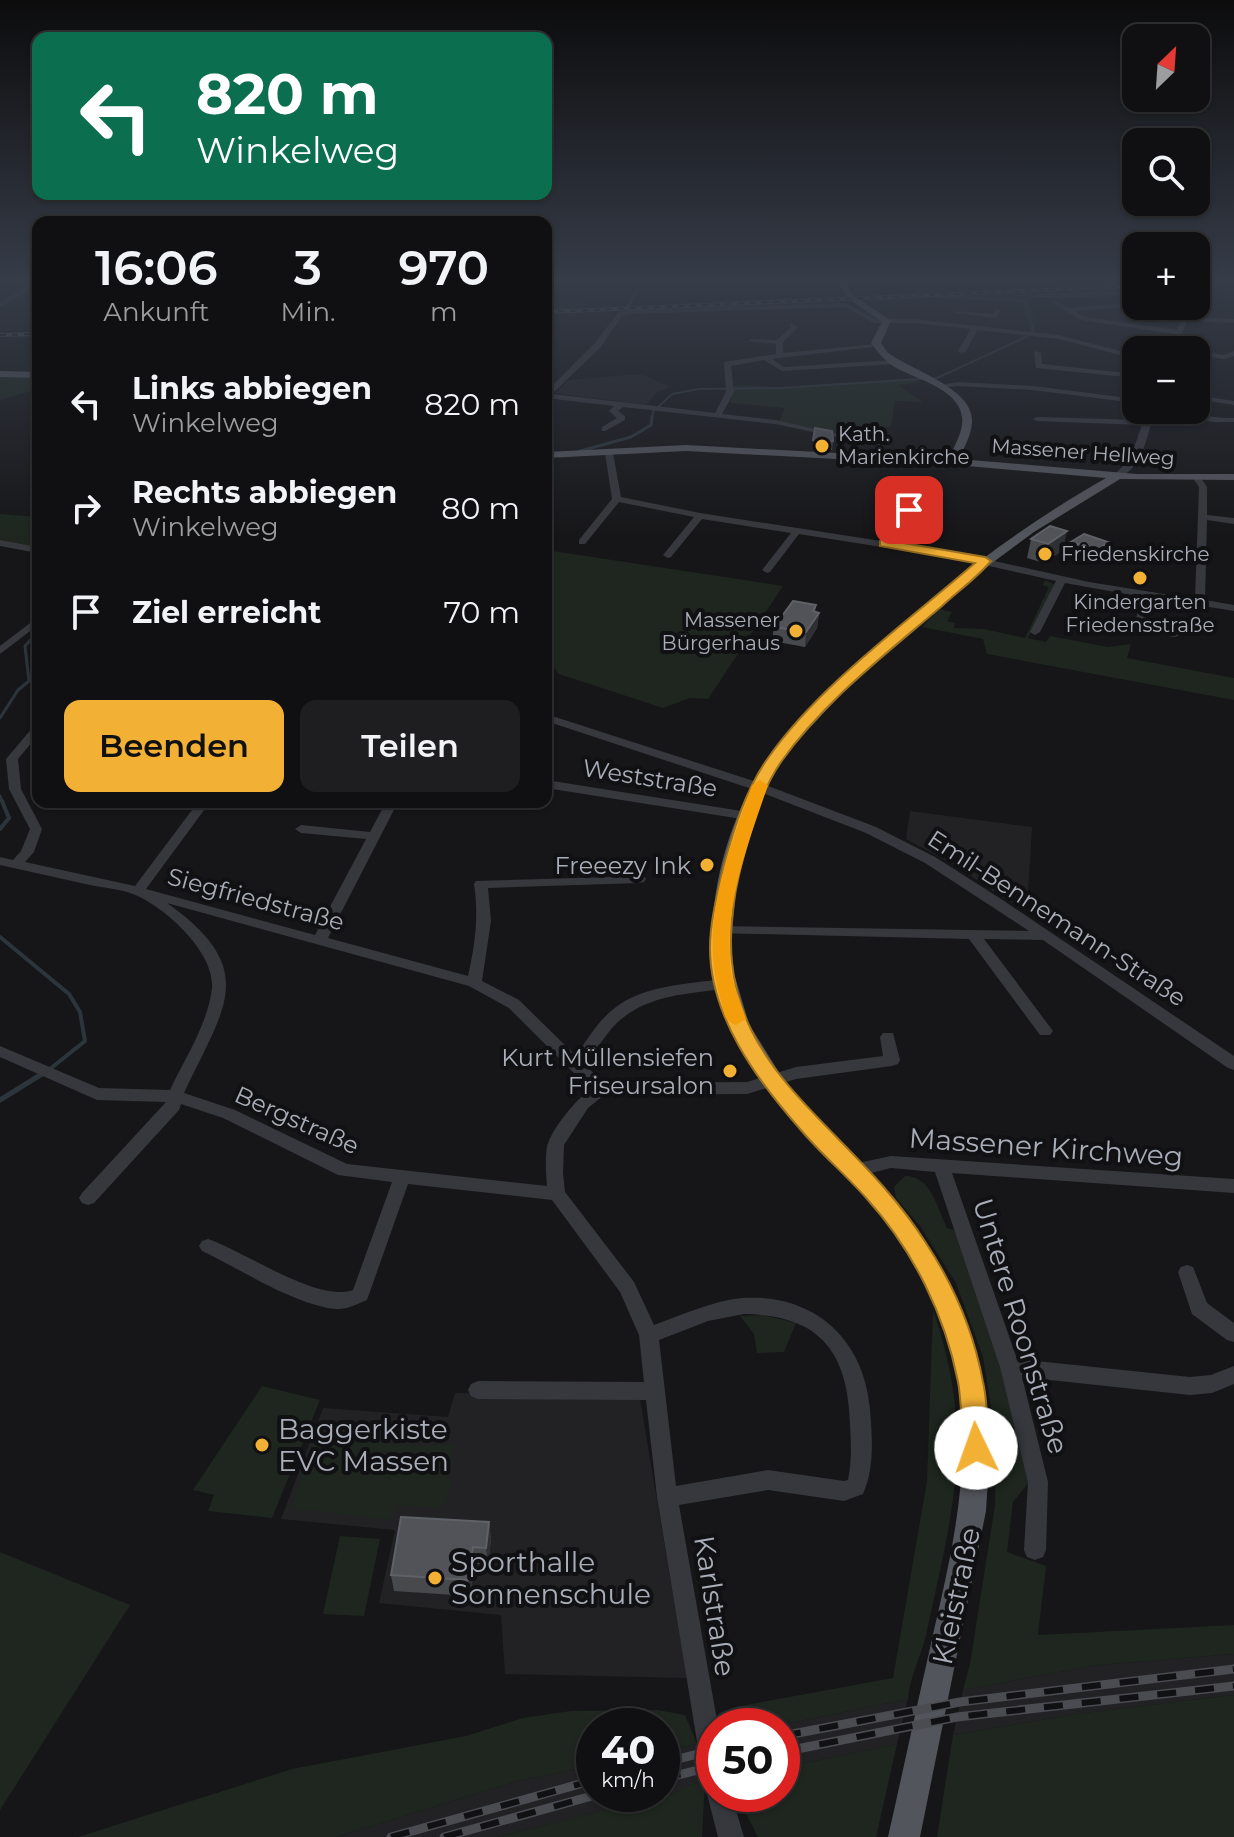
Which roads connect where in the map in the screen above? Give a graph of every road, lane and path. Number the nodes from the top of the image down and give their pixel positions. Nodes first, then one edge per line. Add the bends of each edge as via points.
1 (576, 367) edge
2 (727, 367) edge
3 (779, 367) edge
4 (818, 367) edge
5 (903, 367) edge
6 (1046, 367) edge
7 (0, 374) edge
8 (32, 375) edge
9 (1122, 375) edge
10 (929, 381) junction
11 (552, 390) edge
12 (552, 397) edge
13 (1122, 399) edge
14 (1210, 399) edge
15 (1234, 403) edge
16 (622, 404) junction
17 (717, 416) junction
18 (1037, 419) dead end
19 (1210, 420) edge
20 (1234, 420) edge
21 (1122, 422) edge
22 (1147, 424) edge
23 (605, 429) dead end
24 (880, 444) dead end
25 (960, 450) junction
26 (609, 453) dead end
27 (552, 455) edge
28 (953, 462) junction
29 (967, 463) junction
30 (1117, 476) junction
31 (1196, 477) junction
32 (1234, 477) edge
33 (617, 499) junction
34 (914, 506) dead end
35 (700, 516) junction
36 (1202, 517) junction
37 (1234, 521) edge
38 (797, 531) junction
39 (582, 542) dead end
40 (0, 543) edge
41 (884, 544) junction
42 (32, 549) edge
43 (668, 555) dead end
44 (982, 563) junction
45 (767, 570) dead end
46 (1062, 579) junction
47 (1089, 585) junction
48 (1149, 595) junction
49 (1200, 600) junction
50 (1234, 608) edge
51 (32, 625) edge
52 (1035, 632) dead end
53 (1174, 634) dead end
54 (0, 651) edge
55 (552, 719) edge
56 (32, 735) edge
57 (552, 785) edge
58 (759, 787) junction
59 (200, 808) edge
60 (389, 808) edge
61 (748, 816) junction
62 (301, 829) dead end
63 (373, 836) junction
64 (0, 861) edge
65 (16, 864) junction
66 (639, 879) dead end
67 (138, 891) junction
68 (720, 930) junction
69 (1047, 936) junction
70 (975, 937) junction
71 (319, 941) junction
72 (474, 983) junction
73 (724, 984) junction
74 (1045, 1031) dead end
75 (888, 1037) dead end
76 (0, 1051) edge
77 (1234, 1064) edge
78 (576, 1066) junction
79 (772, 1081) junction
80 (600, 1089) junction
81 (175, 1096) junction
82 (942, 1167) junction
83 (855, 1170) junction
84 (402, 1178) junction
85 (1234, 1186) edge
86 (557, 1194) junction
87 (88, 1198) dead end
88 (208, 1246) dead end
89 (1187, 1272) dead end
90 (1234, 1334) edge
91 (649, 1335) junction
92 (1010, 1367) junction
93 (1234, 1375) edge
94 (478, 1390) dead end
95 (654, 1391) junction
96 (667, 1497) junction
97 (1035, 1550) dead end
98 (703, 1708) edge
99 (724, 1812) edge
100 (731, 1837) edge
101 (904, 1837) edge

1 - 11 street
2 - 17 street via 730,386
3 - 4 street
5 - 10 main road
6 - 9 street
7 - 8 main road
10 - 13 street
10 - 25 main road via 956,397 967,411
12 - 16 street
14 - 15 street
16 - 17 street
16 - 23 street via 613,411 622,418
17 - 24 street
18 - 21 street
19 - 20 street
22 - 30 street via 1132,463
25 - 28 main road
25 - 29 main road
26 - 33 street
27 - 28 main road, Massener Hellweg via 671,448
28 - 29 main road, Massener Hellweg
29 - 30 main road, Massener Hellweg
30 - 31 main road, Massener Hellweg
30 - 44 main road, Kleistraße
31 - 32 main road, Massener Hellweg
31 - 36 street via 1203,487
33 - 35 street
33 - 39 street
34 - 41 street
35 - 38 street
35 - 43 street
36 - 37 street
36 - 49 street
38 - 41 street
38 - 45 street
40 - 42 street
41 - 44 street
44 - 46 street
44 - 58 main road, Kleistraße via 821,705
46 - 47 street
46 - 52 street
47 - 48 street
47 - 49 street via 1092,579
48 - 49 street
48 - 53 street via 1138,627
49 - 50 street
51 - 54 street
55 - 58 street, Emil-Bennemann-Straße
56 - 65 street via 12,759 15,789 36,829
57 - 61 street, Weststraße
58 - 61 main road, Kleistraße
58 - 69 street, Emil-Bennemann-Straße via 871,830 930,860
59 - 67 street
60 - 63 street
61 - 68 main road, Kleistraße
62 - 63 street
63 - 71 street
64 - 65 street, Siegfriedstraße
65 - 67 street, Siegfriedstraße
66 - 72 street via 481,884 484,933
67 - 71 street, Siegfriedstraße
67 - 81 street via 190,926 219,972 210,1017
68 - 70 street
68 - 73 main road, Kleistraße
69 - 70 street
69 - 77 street, Emil-Bennemann-Straße
70 - 74 street
71 - 72 street, Siegfriedstraße
72 - 78 street, Siegfriedstraße via 514,1004
73 - 78 street via 629,1003 605,1025
73 - 79 main road, Kleistraße via 739,1025
75 - 79 street via 892,1060 838,1065
76 - 81 street, Bergstraße via 97,1094
78 - 80 street, Siegfriedstraße
79 - 80 street via 747,1088
79 - 83 main road, Kleistraße
80 - 86 street via 582,1104 556,1144
81 - 84 street, Bergstraße via 229,1114 344,1170
81 - 87 street via 173,1106
82 - 83 street, Massener Kirchweg via 891,1162
82 - 85 street, Massener Kirchweg
82 - 92 street, Untere Roonstraße
83 - 101 main road, Kleistraße via 899,1222 946,1301 971,1382 976,1426 972,1524
84 - 86 street, Bergstraße
84 - 88 street via 360,1295 345,1301 292,1285
86 - 91 street, Karlstraße via 627,1287
89 - 90 street via 1199,1308
91 - 95 street, Karlstraße
91 - 96 street via 732,1308 778,1309 808,1320 834,1338 845,1349 858,1382 856,1487 844,1491 768,1480
92 - 93 street via 1190,1386
92 - 97 street, Untere Roonstraße via 1038,1482
94 - 95 street
95 - 96 street, Karlstraße
96 - 98 street, Karlstraße
99 - 100 street

